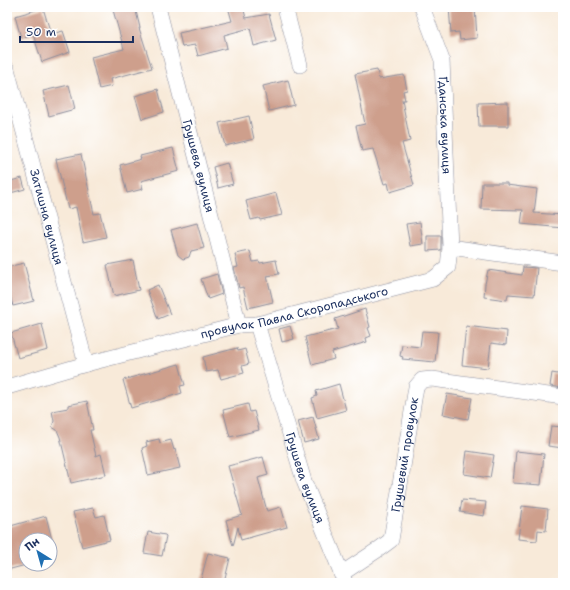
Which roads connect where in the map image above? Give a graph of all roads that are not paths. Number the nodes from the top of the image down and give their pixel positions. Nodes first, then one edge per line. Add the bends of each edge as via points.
1 (158, 7) edge
2 (285, 7) edge
3 (422, 7) edge
4 (300, 65) dead end
5 (7, 69) edge
6 (450, 247) junction
7 (563, 263) edge
8 (257, 324) junction
9 (239, 325) junction
10 (86, 364) junction
11 (7, 387) edge
12 (563, 397) edge
13 (343, 579) edge

1 - 9 street, Грушева вулиця
2 - 4 street
3 - 6 street, Ґданська вулиця via 442,60
5 - 10 street, Затишна вулиця
6 - 7 street
6 - 8 street, провулок Павла Скоропадського via 448,267 433,279
8 - 9 street, провулок Павла Скоропадського
8 - 13 street, Грушева вулиця via 304,481
9 - 10 street, провулок Павла Скоропадського
10 - 11 street, провулок Павла Скоропадського
12 - 13 street, Грушевий провулок via 432,379 422,380 416,387 391,540

